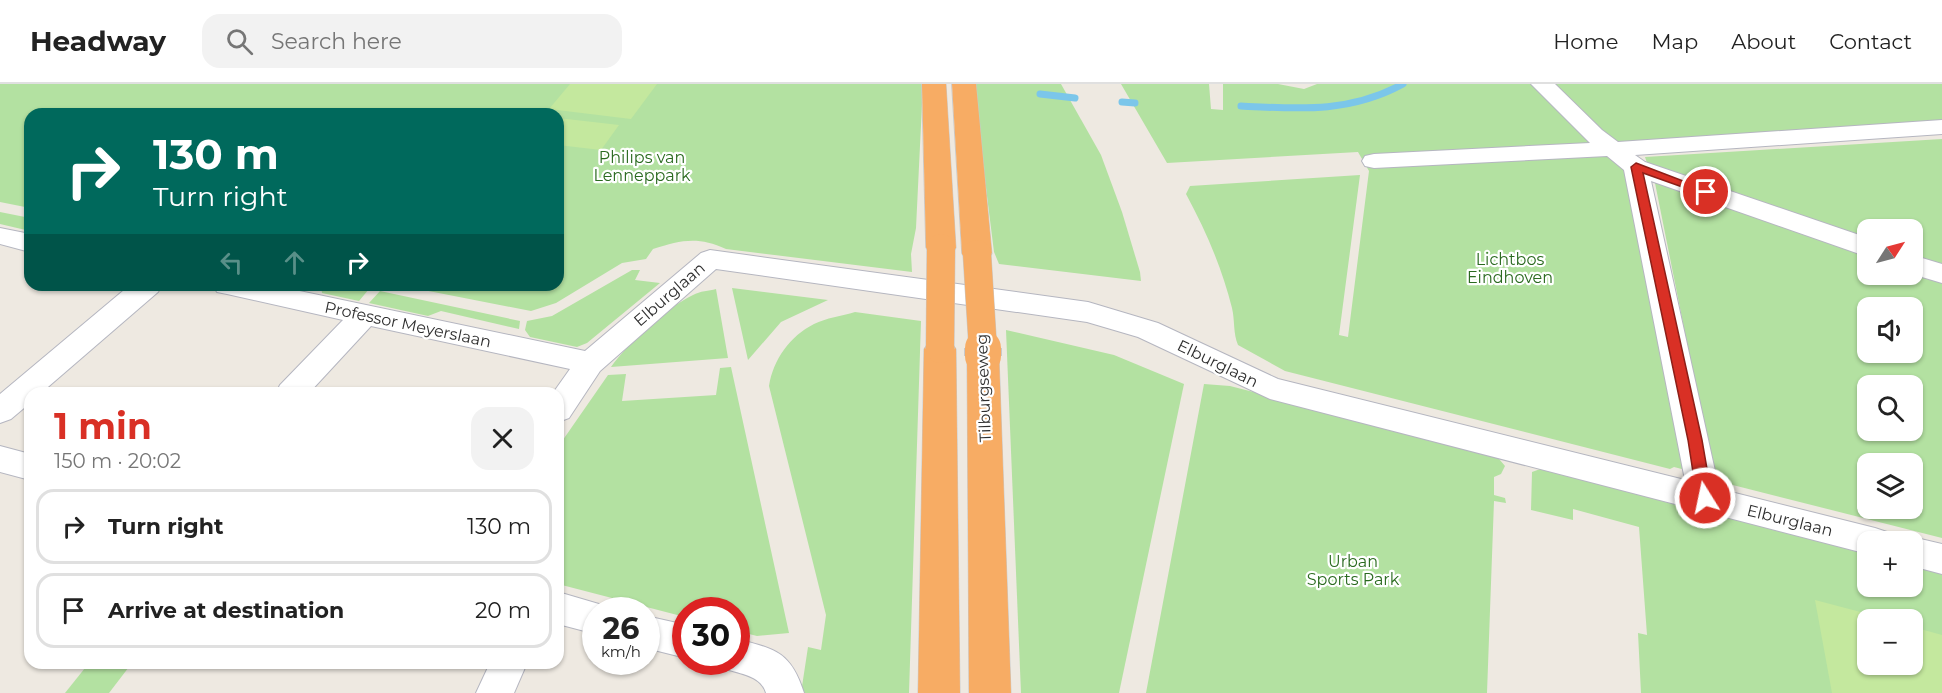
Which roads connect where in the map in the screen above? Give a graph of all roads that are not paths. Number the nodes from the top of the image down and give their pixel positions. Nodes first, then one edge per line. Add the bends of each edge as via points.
1 (934, 84) edge
2 (964, 84) edge
3 (1542, 84) edge
4 (1942, 126) edge
5 (1625, 158) junction
6 (1374, 161) dead end
7 (0, 236) edge
8 (24, 242) edge
9 (1857, 244) edge
10 (1923, 268) edge
11 (1942, 274) edge
12 (141, 291) edge
13 (254, 291) edge
14 (364, 315) junction
15 (590, 363) junction
16 (28, 387) edge
17 (297, 387) edge
18 (24, 391) edge
19 (564, 401) edge
20 (0, 411) edge
21 (0, 459) edge
22 (24, 465) edge
23 (1705, 498) junction
24 (1857, 537) edge
25 (1923, 554) edge
26 (1942, 559) edge
27 (564, 610) edge
28 (582, 614) edge
29 (750, 659) edge
30 (506, 669) edge
31 (783, 685) edge
32 (495, 693) edge
33 (939, 693) edge
34 (990, 693) edge

1 - 33 highway, bridge via 941,248
2 - 34 highway, Tilburgseweg, bridge via 983,356
3 - 5 street via 1594,135
4 - 5 street
5 - 6 street
5 - 9 street
5 - 23 street via 1695,440
7 - 8 street
10 - 11 street
12 - 16 street
13 - 14 street, Professor Meyerslaan
14 - 15 street, Professor Meyerslaan
14 - 17 street
15 - 19 street, Elburglaan
15 - 23 street, Elburglaan via 710,259 1088,312 1148,330 1270,388
18 - 20 street
21 - 22 street
23 - 24 street, Elburglaan
25 - 26 street
27 - 28 street
29 - 31 street via 766,663
30 - 32 street

